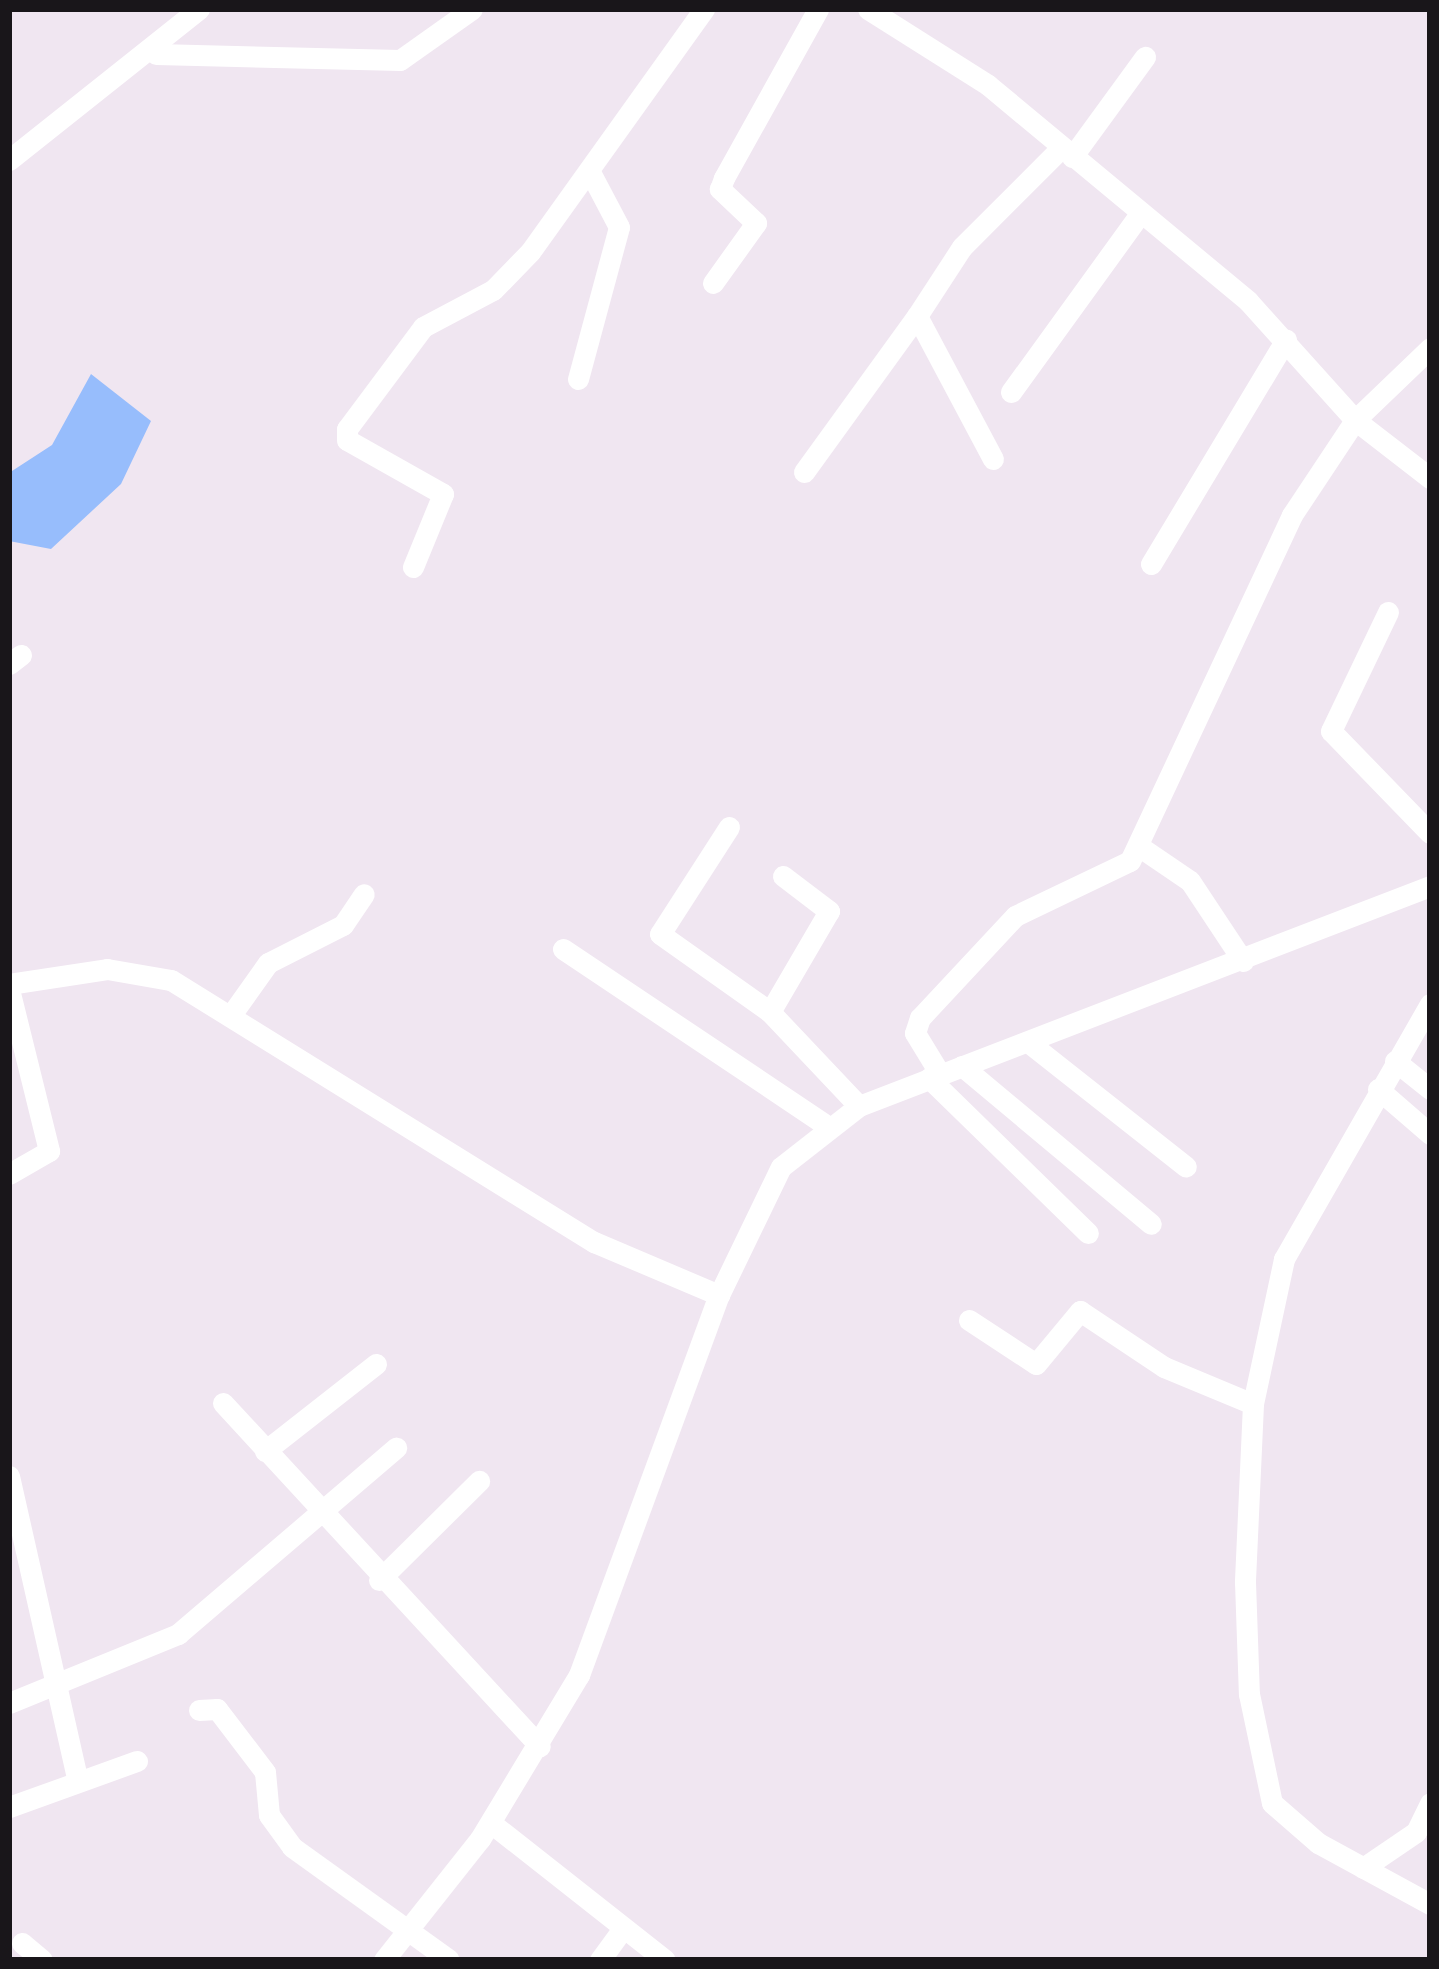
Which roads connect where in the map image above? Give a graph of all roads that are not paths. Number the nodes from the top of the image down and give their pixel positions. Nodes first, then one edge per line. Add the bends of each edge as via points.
1 (199, 9) edge
2 (472, 9) edge
3 (704, 9) edge
4 (818, 9) edge
5 (868, 9) edge
6 (156, 54) junction
7 (1145, 57) dead end
8 (1066, 153) junction
9 (9, 160) edge
10 (589, 170) junction
11 (1139, 215) junction
12 (713, 283) dead end
13 (917, 316) junction
14 (1286, 339) junction
15 (1430, 348) edge
16 (578, 379) dead end
17 (1011, 392) dead end
18 (1355, 420) junction
19 (993, 459) dead end
20 (804, 472) dead end
21 (1430, 478) edge
22 (1150, 564) dead end
23 (413, 567) dead end
24 (1388, 612) dead end
25 (729, 827) dead end
26 (1430, 833) edge
27 (1140, 847) junction
28 (784, 876) dead end
29 (1430, 886) edge
30 (364, 894) dead end
31 (563, 949) dead end
32 (1243, 961) junction
33 (9, 987) edge
34 (1430, 1004) edge
35 (770, 1012) junction
36 (231, 1015) junction
37 (1028, 1042) junction
38 (1395, 1061) junction
39 (944, 1072) junction
40 (1378, 1089) junction
41 (1430, 1089) edge
42 (859, 1106) junction
43 (827, 1126) junction
44 (1430, 1134) edge
45 (1186, 1167) dead end
46 (9, 1174) edge
47 (1151, 1224) dead end
48 (1088, 1233) dead end
49 (719, 1295) junction
50 (969, 1320) dead end
51 (376, 1364) dead end
52 (223, 1403) dead end
53 (1253, 1404) junction
54 (396, 1448) dead end
55 (265, 1451) junction
56 (9, 1476) edge
57 (479, 1481) dead end
58 (321, 1514) junction
59 (379, 1580) junction
60 (58, 1688) junction
61 (9, 1703) edge
62 (200, 1710) dead end
63 (540, 1746) junction
64 (137, 1761) dead end
65 (76, 1778) junction
66 (1430, 1803) edge
67 (9, 1807) edge
68 (491, 1822) junction
69 (1363, 1868) junction
70 (1430, 1904) edge
71 (413, 1930) junction
72 (622, 1930) junction
73 (22, 1943) dead end
74 (42, 1960) edge
75 (384, 1960) edge
76 (449, 1960) edge
77 (600, 1960) edge
78 (665, 1960) edge

1 - 6 street
2 - 6 street via 400,60
3 - 10 street
4 - 12 street via 724,178 720,189 756,223
5 - 8 street via 946,53
6 - 9 street
7 - 8 street
8 - 11 street
8 - 13 street via 962,247
10 - 16 street via 619,227
10 - 23 street via 512,273 400,350 346,429 347,440 443,494
11 - 14 street
11 - 17 street
13 - 19 street
13 - 20 street
14 - 18 street
14 - 22 street
15 - 18 street
18 - 21 street
18 - 27 street via 1277,542
24 - 26 street via 1330,724
25 - 35 street via 660,934
27 - 32 street via 1190,881
27 - 39 street via 1114,874 1041,897 979,949 916,1025
28 - 35 street via 829,911
29 - 32 street
30 - 36 street via 343,925 268,963
31 - 43 street
32 - 37 street
33 - 36 street via 142,971
33 - 46 street via 49,1151
34 - 38 street
35 - 42 street
36 - 49 street via 594,1242
37 - 39 street
37 - 45 street
38 - 40 street
38 - 41 street
39 - 42 street
39 - 47 street
39 - 48 street
40 - 44 street
40 - 53 street via 1284,1259
42 - 43 street
43 - 49 street via 781,1167
49 - 63 street via 636,1536
50 - 53 street via 1036,1364 1080,1311 1164,1367
51 - 55 street
52 - 55 street
53 - 69 street via 1245,1582 1262,1783 1291,1824
54 - 58 street
55 - 58 street
56 - 60 street
57 - 59 street
58 - 59 street
58 - 60 street via 178,1634
59 - 63 street
60 - 61 street
60 - 65 street
62 - 71 street via 217,1709 265,1772 269,1815 292,1847
63 - 68 street
64 - 65 street
65 - 67 street
66 - 69 street via 1416,1832
68 - 71 street
68 - 72 street
69 - 70 street
71 - 75 street
71 - 76 street
72 - 77 street
72 - 78 street
73 - 74 street

